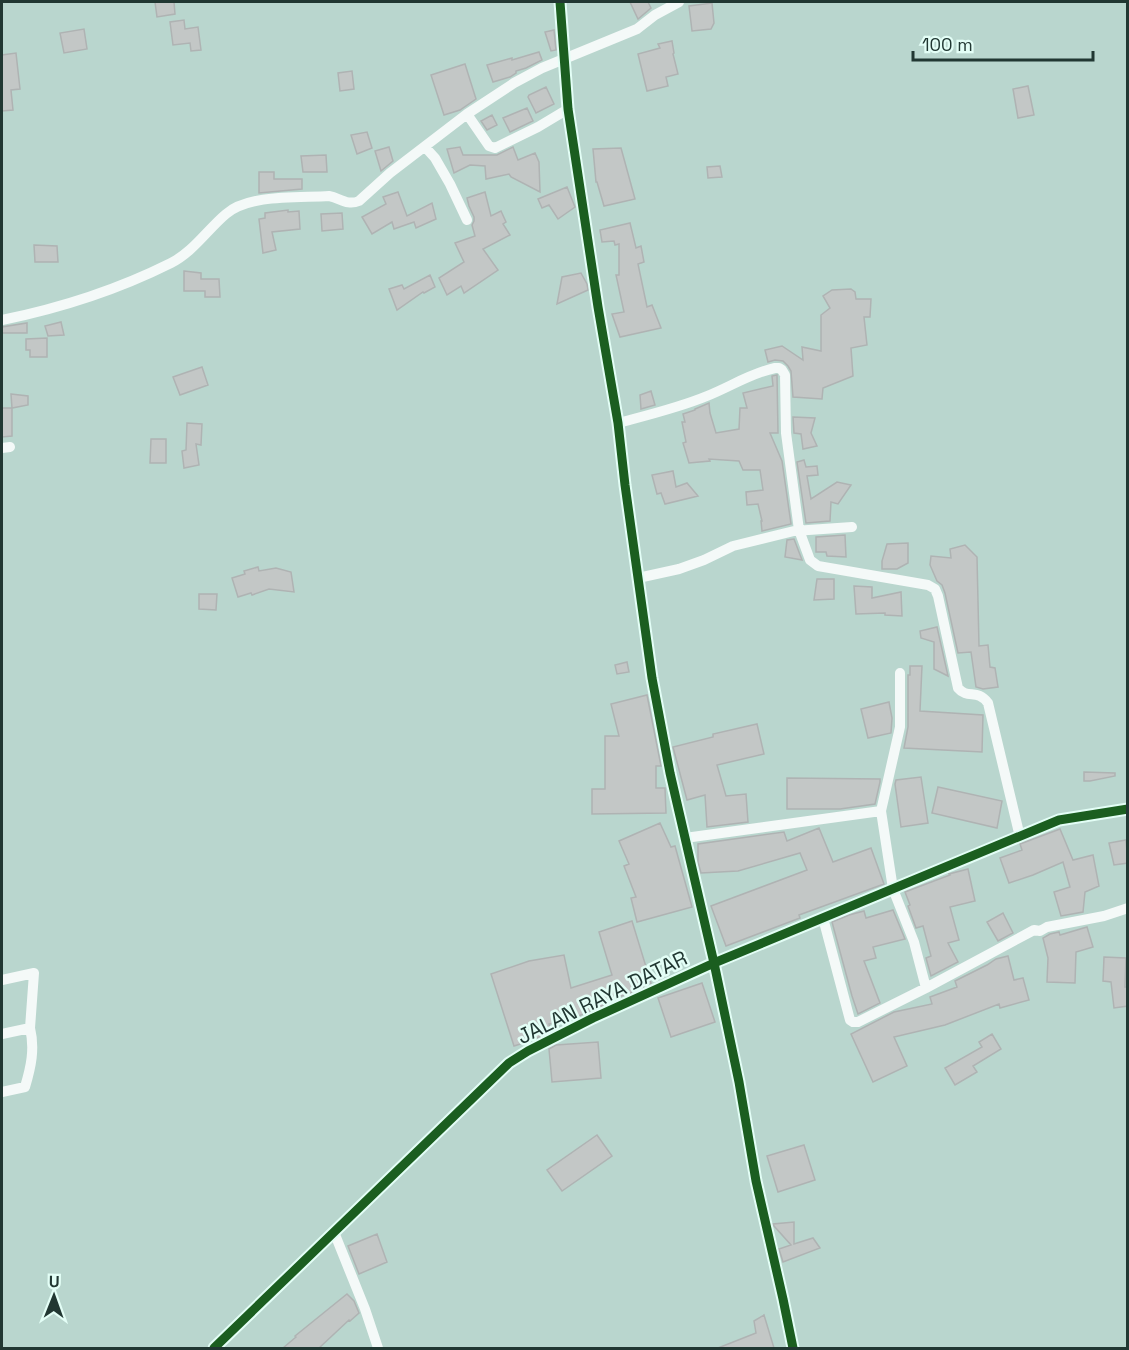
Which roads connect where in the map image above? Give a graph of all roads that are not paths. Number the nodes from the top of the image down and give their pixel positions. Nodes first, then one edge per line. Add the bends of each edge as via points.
1 (560, 2) edge
2 (679, 2) edge
3 (564, 59) junction
4 (568, 109) junction
5 (467, 114) junction
6 (424, 147) junction
7 (467, 220) dead end
8 (2, 320) edge
9 (618, 423) junction
10 (852, 527) dead end
11 (799, 530) junction
12 (638, 578) junction
13 (900, 674) dead end
14 (1128, 809) edge
15 (881, 811) junction
16 (1020, 837) junction
17 (685, 838) junction
18 (893, 889) junction
19 (1128, 908) edge
20 (823, 918) junction
21 (714, 963) junction
22 (2, 980) edge
23 (926, 988) junction
24 (30, 1028) junction
25 (2, 1034) edge
26 (2, 1092) edge
27 (334, 1232) junction
28 (214, 1348) edge
29 (378, 1348) edge
30 (793, 1348) edge

1 - 3 street
2 - 3 street via 637,29
3 - 4 street
3 - 5 street via 514,83
4 - 5 street via 495,148 489,147
4 - 9 street
5 - 6 street
6 - 7 street via 435,158
6 - 8 street via 359,201 346,203 329,196 241,204 174,262 80,301
9 - 11 street via 662,412 753,374 779,368 786,382 786,433
9 - 12 street
10 - 11 street
11 - 12 street via 733,546 679,569
11 - 16 street via 810,560 818,566 928,585 935,590 958,688 966,694 980,695 988,703
12 - 17 street via 656,701
13 - 15 street via 900,727
14 - 16 street, JALAN RAYA DATAR via 1059,820
15 - 17 street
15 - 18 street
16 - 18 street, JALAN RAYA DATAR
17 - 21 street
18 - 20 street, JALAN RAYA DATAR
18 - 23 street via 914,942
19 - 23 street via 1034,930
20 - 21 street, JALAN RAYA DATAR
20 - 23 street via 851,1022
21 - 27 street, JALAN RAYA DATAR via 593,1018 508,1063
21 - 30 street
22 - 24 street via 34,973
24 - 25 street
24 - 26 street via 32,1066 25,1087
27 - 28 street, JALAN RAYA DATAR
27 - 29 street

